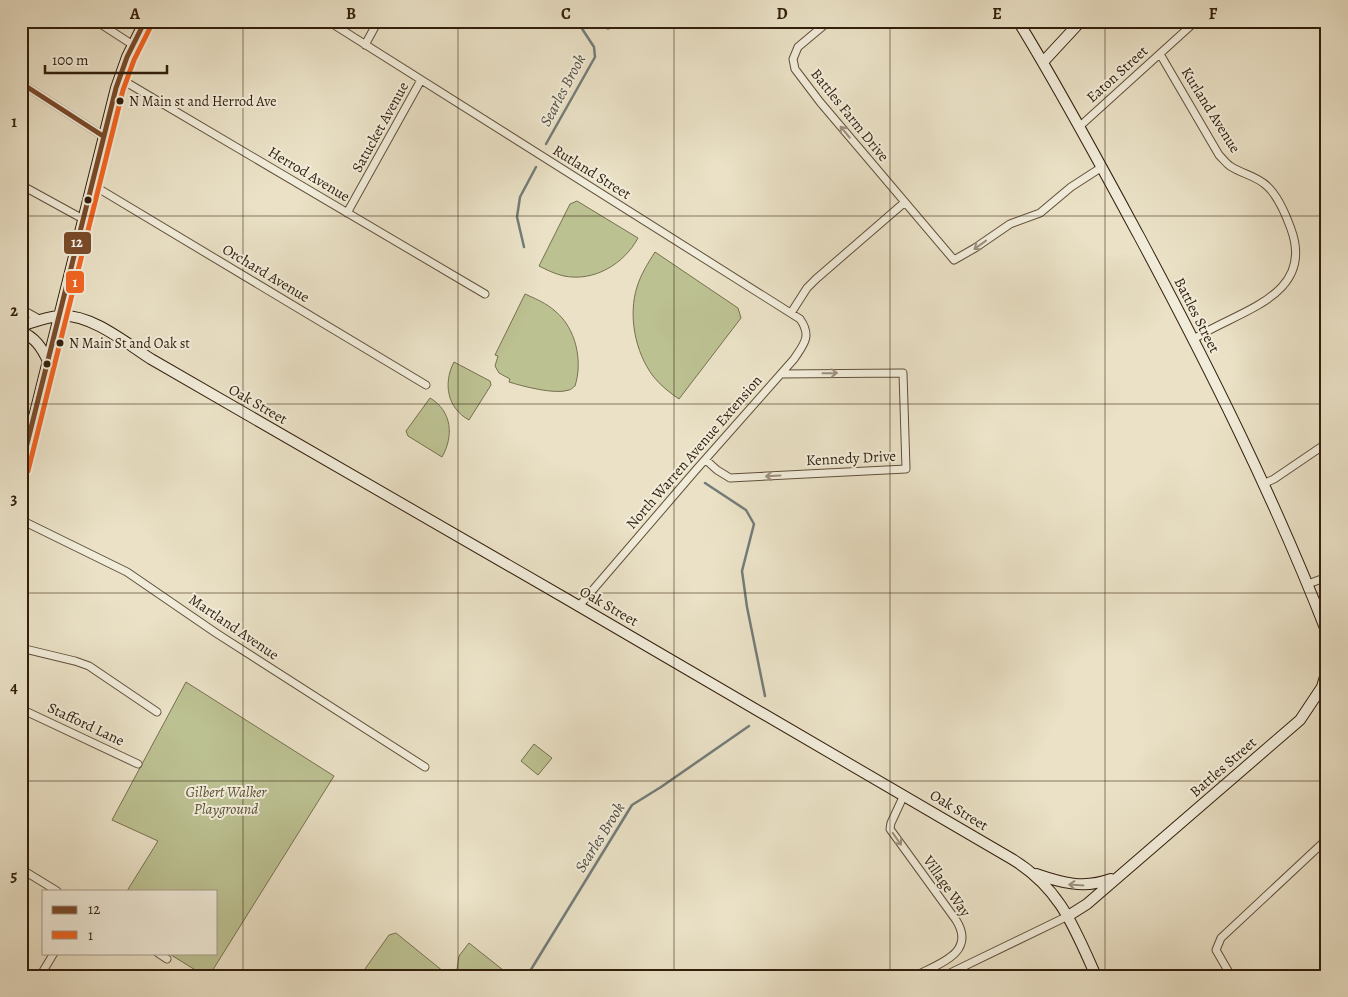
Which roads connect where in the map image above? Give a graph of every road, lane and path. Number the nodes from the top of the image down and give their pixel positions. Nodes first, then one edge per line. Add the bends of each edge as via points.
1 (96, 21) edge
2 (145, 21) edge
3 (328, 21) edge
4 (378, 21) edge
5 (829, 21) edge
6 (1018, 21) edge
7 (1081, 21) edge
8 (1196, 21) edge
9 (133, 45) junction
10 (365, 45) junction
11 (1160, 54) junction
12 (1043, 62) junction
13 (119, 78) junction
14 (421, 80) junction
15 (21, 83) edge
16 (1079, 127) junction
17 (103, 136) junction
18 (1102, 168) junction
19 (92, 184) junction
20 (21, 185) edge
21 (905, 202) junction
22 (347, 213) junction
23 (83, 219) junction
24 (485, 294) dead end
25 (21, 309) edge
26 (791, 313) junction
27 (60, 316) junction
28 (41, 320) junction
29 (21, 326) edge
30 (21, 332) edge
31 (1194, 339) junction
32 (48, 361) junction
33 (781, 374) junction
34 (426, 385) dead end
35 (1327, 443) edge
36 (706, 460) junction
37 (21, 469) edge
38 (1263, 484) junction
39 (21, 520) edge
40 (1327, 577) edge
41 (1308, 584) junction
42 (579, 606) junction
43 (1327, 633) edge
44 (21, 648) edge
45 (1327, 670) edge
46 (21, 708) edge
47 (157, 712) dead end
48 (138, 764) dead end
49 (425, 767) dead end
50 (904, 795) junction
51 (1327, 839) edge
52 (21, 869) edge
53 (1031, 872) junction
54 (1121, 874) junction
55 (55, 890) edge
56 (1068, 916) junction
57 (53, 954) edge
58 (160, 954) edge
59 (167, 958) dead end
60 (40, 976) edge
61 (915, 976) edge
62 (944, 976) edge
63 (1096, 976) edge
64 (1231, 976) edge

1 - 9 street
2 - 9 main road
3 - 10 street, Rutland Street
4 - 10 street
21 -> 5 street, Battles Farm Drive via 795,69 798,47
6 - 12 main road, Battles Street
7 - 12 main road
8 - 11 street, Eaton Street
9 - 13 main road
10 - 14 street, Rutland Street
11 - 16 street, Eaton Street
11 - 31 street, Kurland Avenue via 1219,155 1230,166 1268,187 1285,213 1296,243 1295,269 1280,291
12 - 16 main road, Battles Street
13 - 17 main road
13 - 22 street, Herrod Avenue
14 - 22 street, Satucket Avenue
14 - 26 street, Rutland Street
15 - 17 street
16 - 18 main road, Battles Street
17 - 19 main road
18 -> 21 street, Battles Farm Drive via 1071,187 1040,213 1010,224 954,260
18 - 31 main road, Battles Street
19 - 23 main road
19 - 34 street, Orchard Avenue
20 - 23 street
21 - 26 street via 816,279
22 - 24 street, Herrod Avenue
23 - 27 main road
25 - 28 street
26 - 33 street, North Warren Avenue Extension via 806,327 806,335 804,344
27 - 28 main road
27 - 32 main road
27 - 42 main road, Oak Street via 80,318 98,326
28 - 29 main road
30 - 32 main road via 39,345
31 - 38 main road, Battles Street
32 - 37 main road
33 - 36 street, North Warren Avenue Extension
33 -> 36 street, Kennedy Drive via 903,373 906,469 730,478
35 - 38 street
36 - 42 street, North Warren Avenue Extension
38 - 41 main road, Battles Street
39 - 49 street, Martland Avenue via 127,572
40 - 41 street
41 - 43 main road, Battles Street
42 - 50 main road, Oak Street
44 - 47 street via 89,666
45 - 54 main road, Battles Street via 1322,687 1300,720
46 - 48 street, Stafford Lane
50 - 53 main road, Oak Street
50 -> 61 street, Village Way via 890,829 963,932 962,944 955,954
51 - 64 street via 1221,938 1216,950
52 - 55 street
54 -> 53 main road, Battles Street via 1098,884 1077,886
53 - 56 main road, Oak Street via 1054,895
54 - 56 main road, Battles Street
56 - 62 street
56 - 63 main road, Oak Street
57 - 60 street
58 - 59 street

